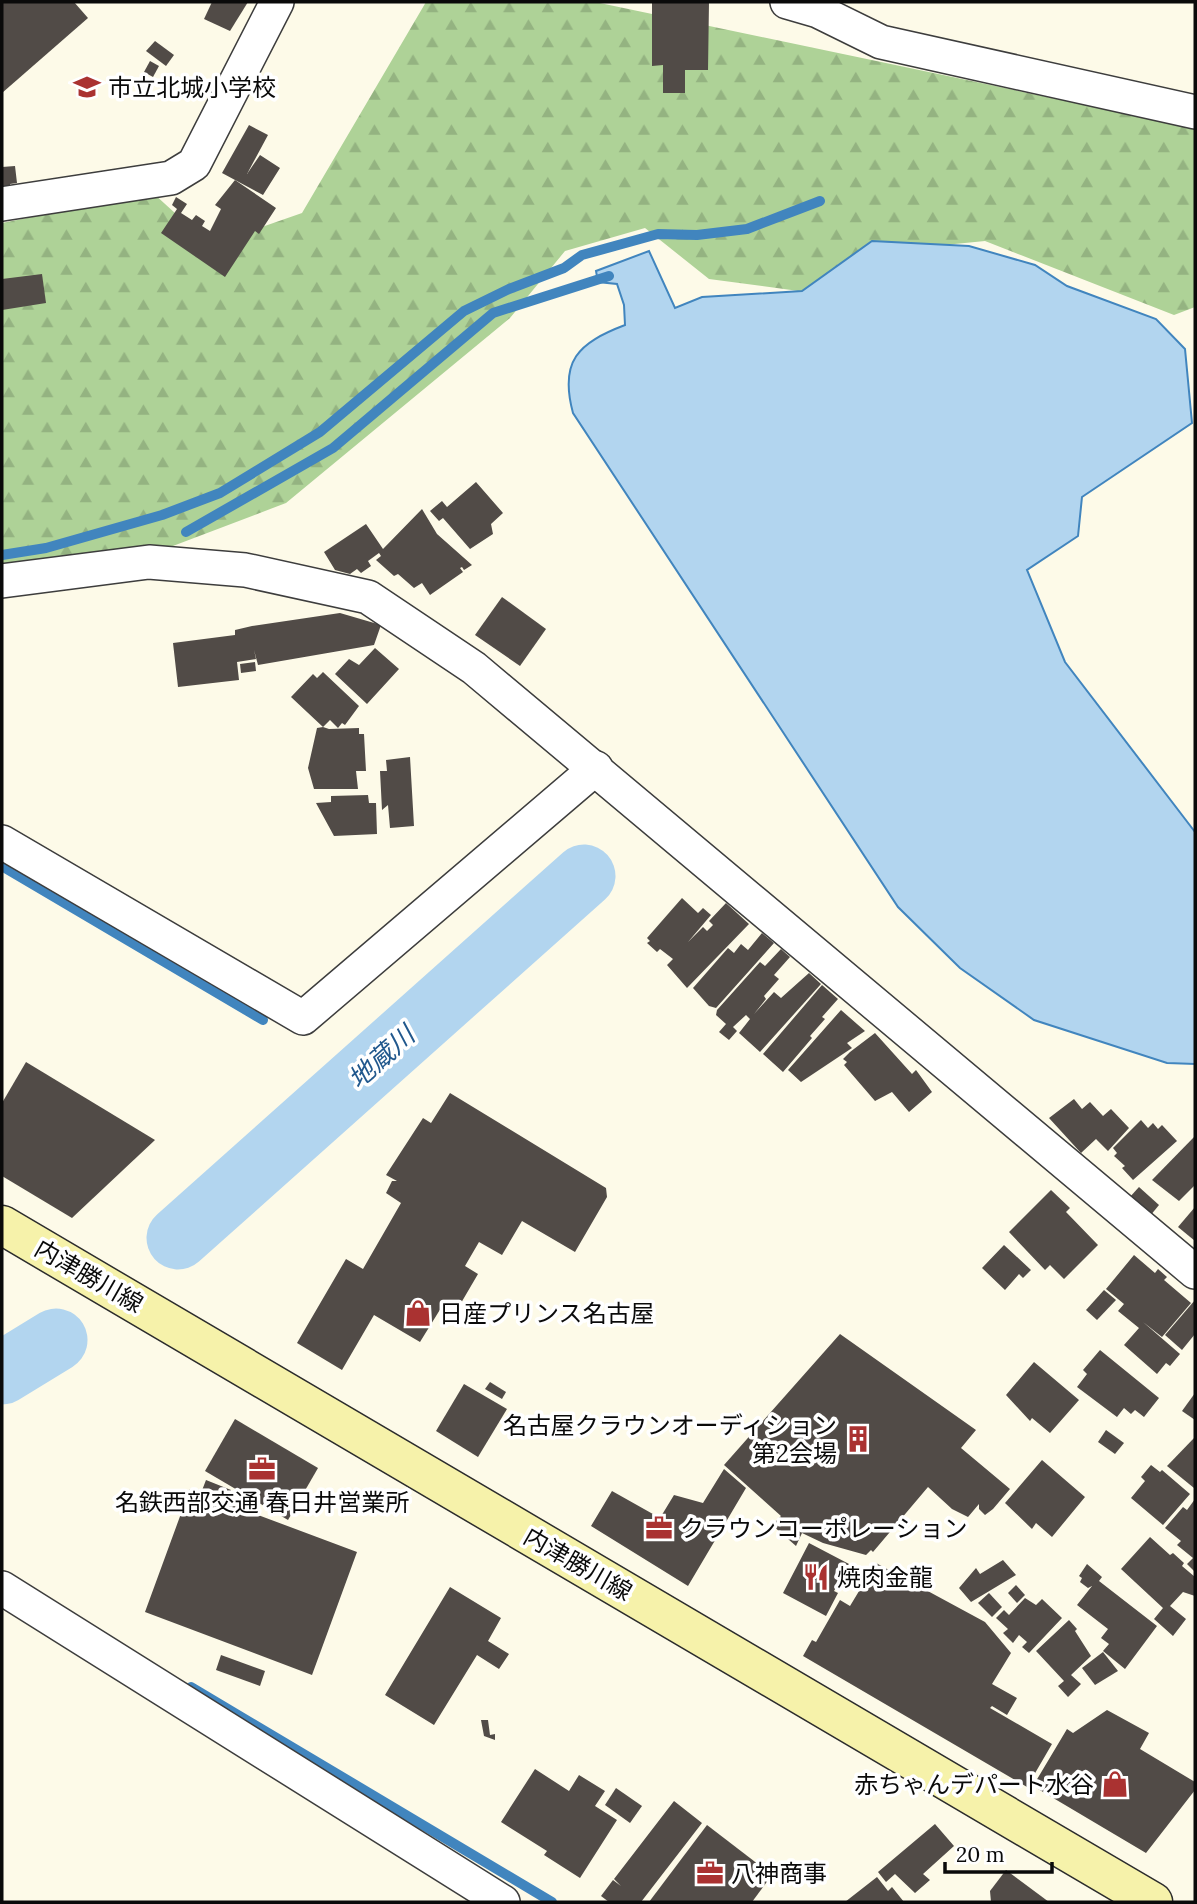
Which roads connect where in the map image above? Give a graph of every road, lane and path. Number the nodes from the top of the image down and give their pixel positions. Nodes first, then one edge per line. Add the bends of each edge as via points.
1 (277, 2) edge
2 (787, 2) edge
3 (1195, 112) edge
4 (2, 204) edge
5 (2, 581) edge
6 (596, 768) junction
7 (2, 842) edge
8 (2, 1225) edge
9 (1195, 1272) edge
10 (2, 1588) edge
11 (503, 1902) edge
12 (1153, 1902) edge

1 - 4 street via 194,164 171,178
2 - 3 street via 818,11 881,42
5 - 6 street via 149,562 245,570 368,597 474,668
6 - 7 street via 303,1018
6 - 9 street
8 - 12 main road, 内津勝川線
10 - 11 street

